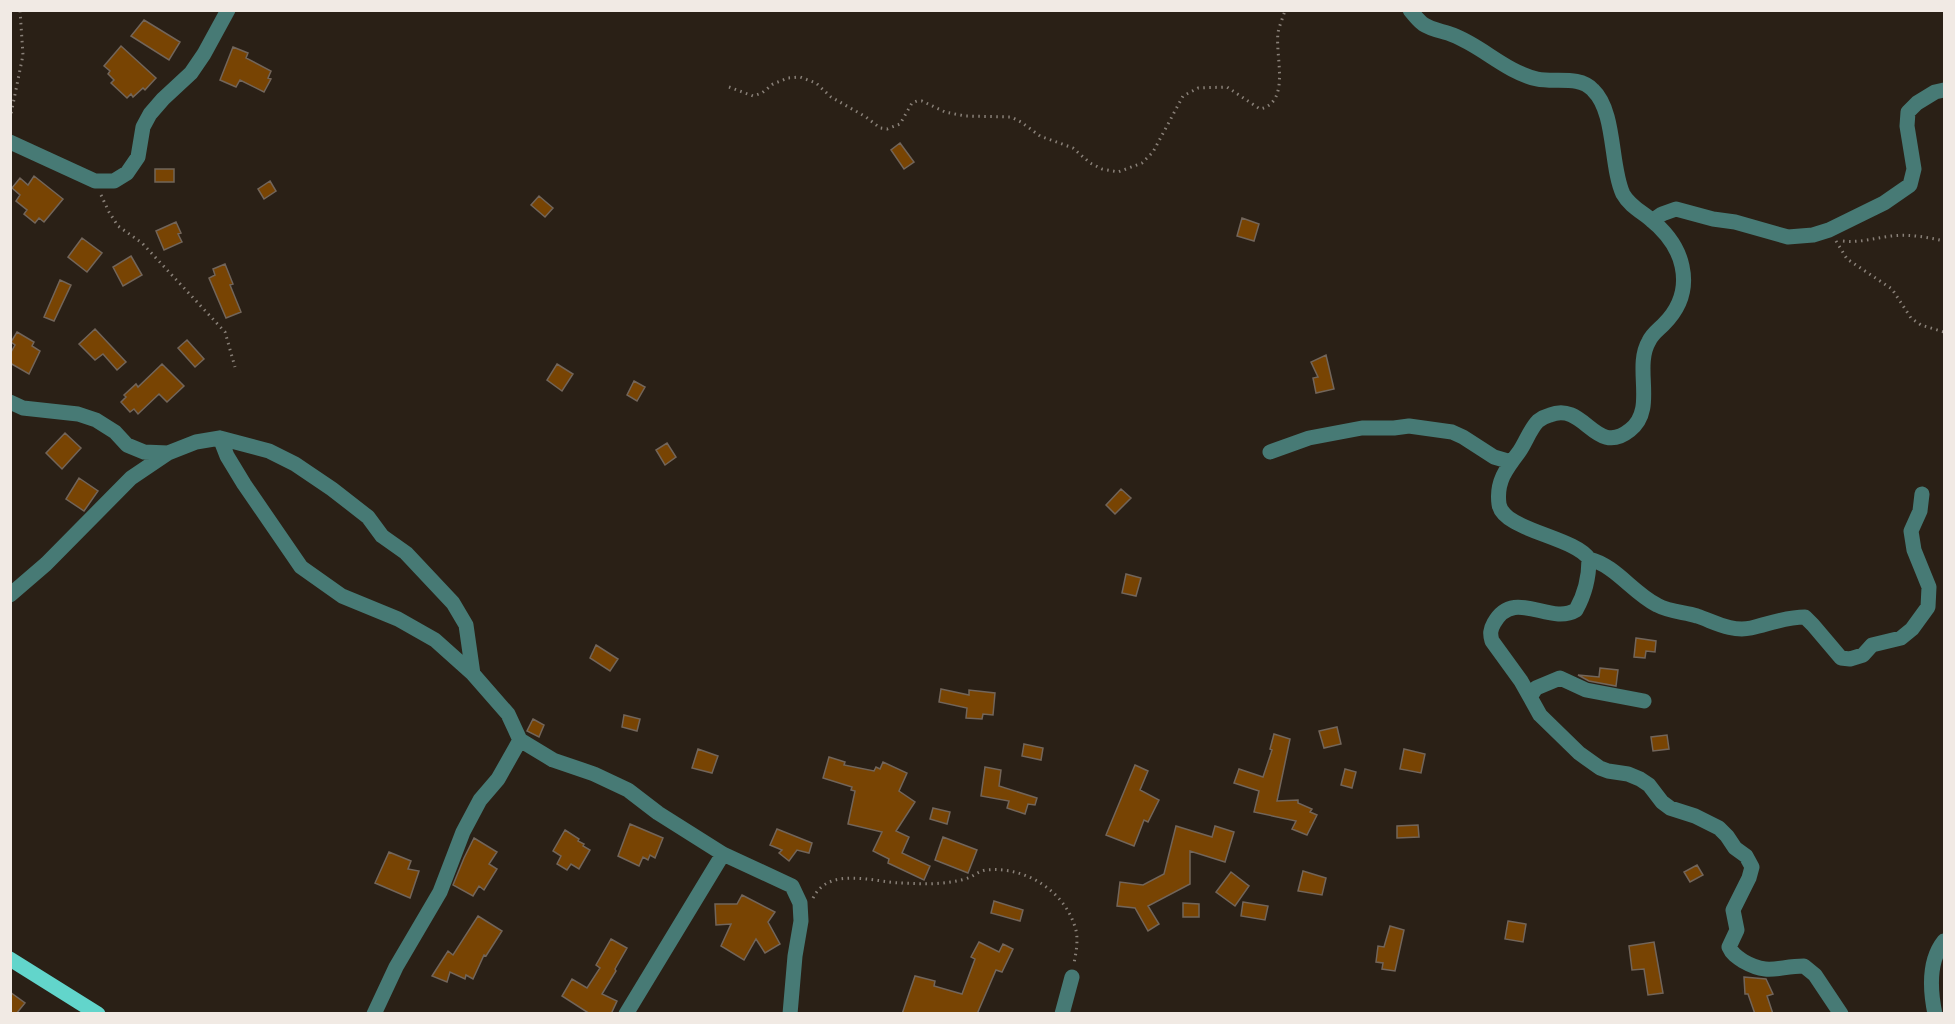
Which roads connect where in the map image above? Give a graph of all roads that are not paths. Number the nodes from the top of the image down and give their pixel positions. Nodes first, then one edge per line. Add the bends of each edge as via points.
1 (228, 10) edge
2 (1410, 10) edge
3 (1944, 90) edge
4 (10, 142) edge
5 (1652, 221) junction
6 (10, 402) edge
7 (220, 438) junction
8 (1270, 452) dead end
9 (168, 453) junction
10 (1511, 462) junction
11 (1922, 494) dead end
12 (1589, 559) junction
13 (10, 595) edge
14 (473, 674) junction
15 (1530, 697) junction
16 (1644, 701) dead end
17 (520, 740) junction
18 (723, 854) junction
19 (1944, 941) edge
20 (10, 959) edge
21 (1072, 977) road end
22 (98, 1014) edge
23 (374, 1014) edge
24 (626, 1014) edge
25 (790, 1014) edge
26 (1062, 1014) edge
27 (1841, 1014) edge
28 (1935, 1014) edge

1 - 4 street via 191,73 150,114 143,127 138,157 127,173 114,181 95,181
2 - 5 street via 1422,23 1466,41 1524,75 1575,81 1593,88 1604,111 1622,190 1632,206
3 - 5 street via 1908,112 1914,169 1910,185 1884,203 1829,230 1788,237 1676,209
5 - 10 street via 1673,246 1682,266 1684,290 1675,311 1649,339 1643,355 1642,416 1630,430 1611,439 1602,438 1573,414 1554,413 1536,423
6 - 9 street via 23,408 78,414 115,432 127,445 144,452
7 - 9 street
7 - 14 street via 244,484 301,567 342,596 435,640
7 - 14 street via 269,451 295,464 368,517 382,536 406,553 453,603 466,625
8 - 10 street via 1309,438 1362,428 1409,426 1452,432 1494,457
9 - 13 street via 131,478
10 - 12 street via 1498,488 1501,512 1521,525 1580,550
11 - 12 street via 1911,531 1929,587 1928,606 1901,638 1872,645 1863,655 1850,659 1841,658 1805,617 1732,629 1658,606 1600,562
12 - 15 street via 1580,603 1573,612 1514,608 1500,613 1491,628 1492,641
14 - 17 street via 508,714
15 - 16 street via 1536,688 1560,678 1586,690
15 - 27 street via 1549,725 1586,758 1608,771 1640,779 1670,808 1695,816 1727,836 1752,867 1733,910 1737,930 1729,947 1731,952 1763,970 1804,966 1815,975
17 - 18 street via 553,760 628,790
17 - 23 street via 498,779 480,800 463,832 441,892 396,967
18 - 24 street
18 - 25 street via 792,886 800,903
19 - 28 street via 1931,981
20 - 22 main road
21 - 26 street

